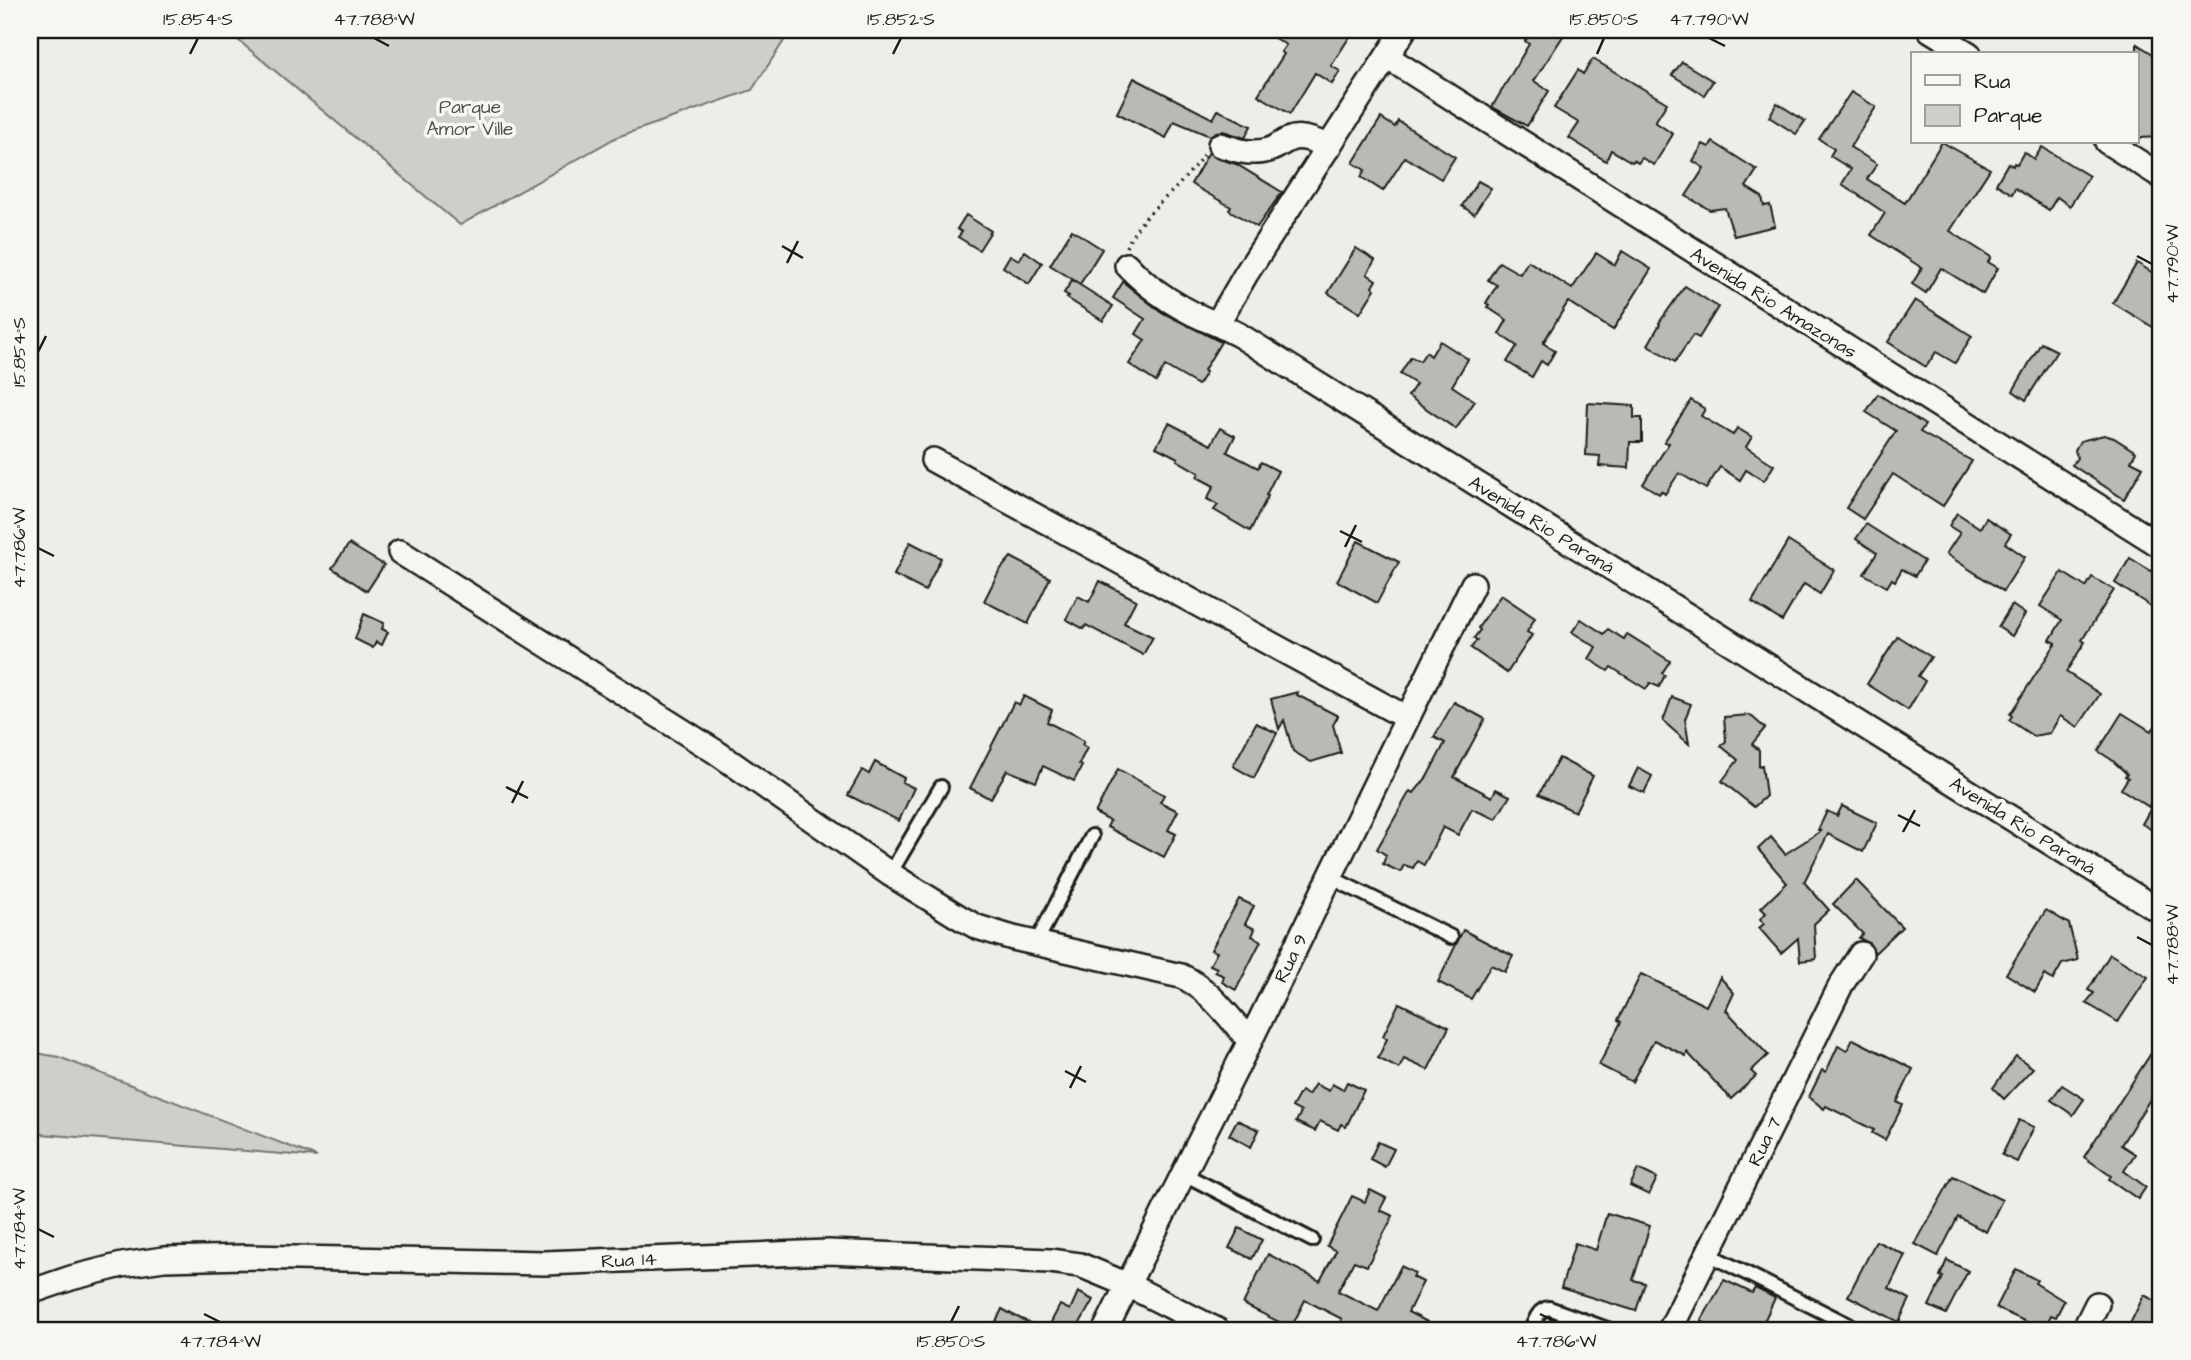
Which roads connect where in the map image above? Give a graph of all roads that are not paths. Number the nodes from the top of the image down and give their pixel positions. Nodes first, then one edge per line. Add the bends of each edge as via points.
1 (1404, 30) edge
2 (1930, 30) edge
3 (1966, 52) edge
4 (1387, 57) junction
5 (2110, 144) edge
6 (1220, 145) road end
7 (1329, 146) junction
8 (2161, 176) edge
9 (1127, 265) road end
10 (1217, 324) junction
11 (933, 460) dead end
12 (2161, 546) edge
13 (400, 552) dead end
14 (1473, 584) dead end
15 (1407, 718) junction
16 (941, 787) dead end
17 (1092, 836) dead end
18 (890, 874) junction
19 (1330, 877) junction
20 (2161, 912) edge
21 (1451, 937) dead end
22 (1036, 943) junction
23 (1861, 954) dead end
24 (1250, 1041) junction
25 (1184, 1174) junction
26 (1312, 1240) dead end
27 (1708, 1254) junction
28 (1129, 1284) junction
29 (30, 1292) edge
30 (2097, 1304) dead end
31 (1105, 1330) edge
32 (1217, 1330) edge
33 (1531, 1330) edge
34 (1610, 1330) edge
35 (1670, 1330) edge
36 (1859, 1330) edge
37 (2084, 1330) edge

1 - 4 street
2 - 3 street
4 - 7 street
4 - 12 street, Avenida Rio Amazonas
5 - 8 street
6 - 7 street via 1255,153 1297,136
7 - 10 street
9 - 10 street, Avenida Rio Paraná via 1140,280
10 - 20 street, Avenida Rio Paraná
11 - 15 street
13 - 18 street via 716,752
14 - 15 street, Rua 9
15 - 19 street, Rua 9
16 - 18 lane
17 - 22 lane
18 - 22 street via 977,926
19 - 21 lane
19 - 24 street, Rua 9
22 - 24 street via 1181,976 1205,992
23 - 27 street, Rua 7 via 1841,985
24 - 25 street, Rua 9
25 - 26 lane
25 - 28 street, Rua 9
27 - 35 street, Rua 7
27 - 36 lane
28 - 29 street, Rua 14 via 1080,1265 1050,1261 828,1252 544,1263 164,1259 122,1265
28 - 31 street, Rua 9
28 - 32 street, Rua 14
30 - 37 street
33 - 34 lane via 1539,1312 1549,1308

